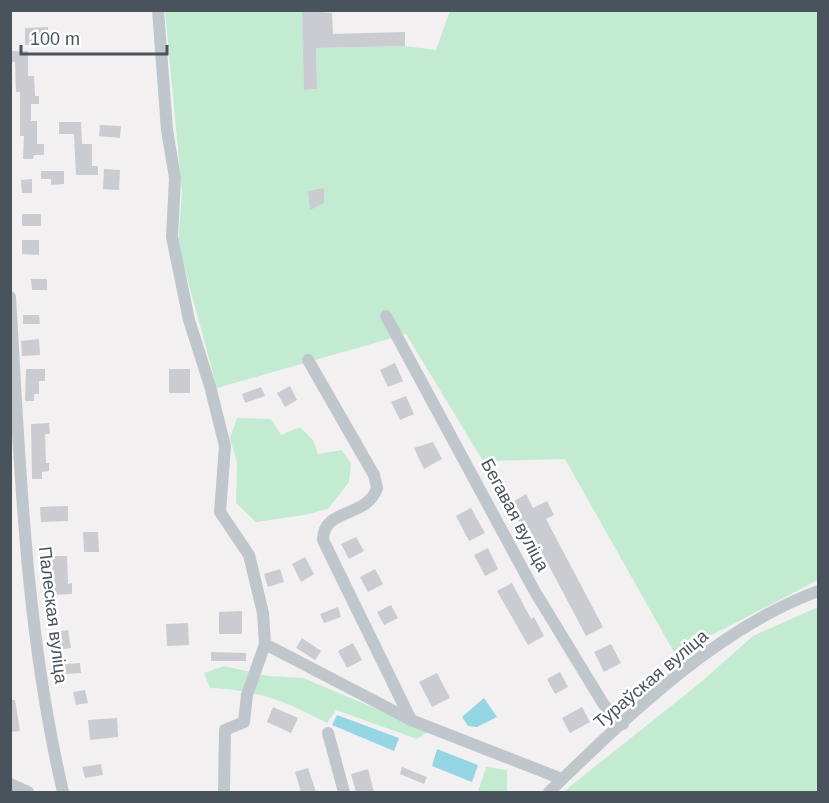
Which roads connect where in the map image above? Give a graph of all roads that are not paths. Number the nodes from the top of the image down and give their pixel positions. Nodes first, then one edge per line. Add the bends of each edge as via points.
1 (158, 10) edge
2 (10, 297) edge
3 (386, 316) dead end
4 (308, 360) dead end
5 (819, 591) edge
6 (265, 644) junction
7 (411, 720) junction
8 (623, 724) junction
9 (328, 732) dead end
10 (562, 779) junction
11 (10, 784) edge
12 (28, 792) edge
13 (63, 792) edge
14 (224, 792) edge
15 (344, 792) edge
16 (549, 792) edge

1 - 6 street via 167,130 175,177 172,237 189,320 225,446 220,512 249,555 263,613
2 - 13 street, Палеская вуліца via 25,544 50,738
3 - 8 street, Бегавая вуліца via 534,590 604,705
4 - 7 street via 374,475 377,488 367,505 328,522 323,540
5 - 8 street, Тураўская вуліца via 766,614 704,654
6 - 7 street
6 - 14 street via 247,695 244,722 225,730
7 - 10 street
8 - 10 street, Тураўская вуліца
9 - 15 street
10 - 16 street, Тураўская вуліца
11 - 12 street

